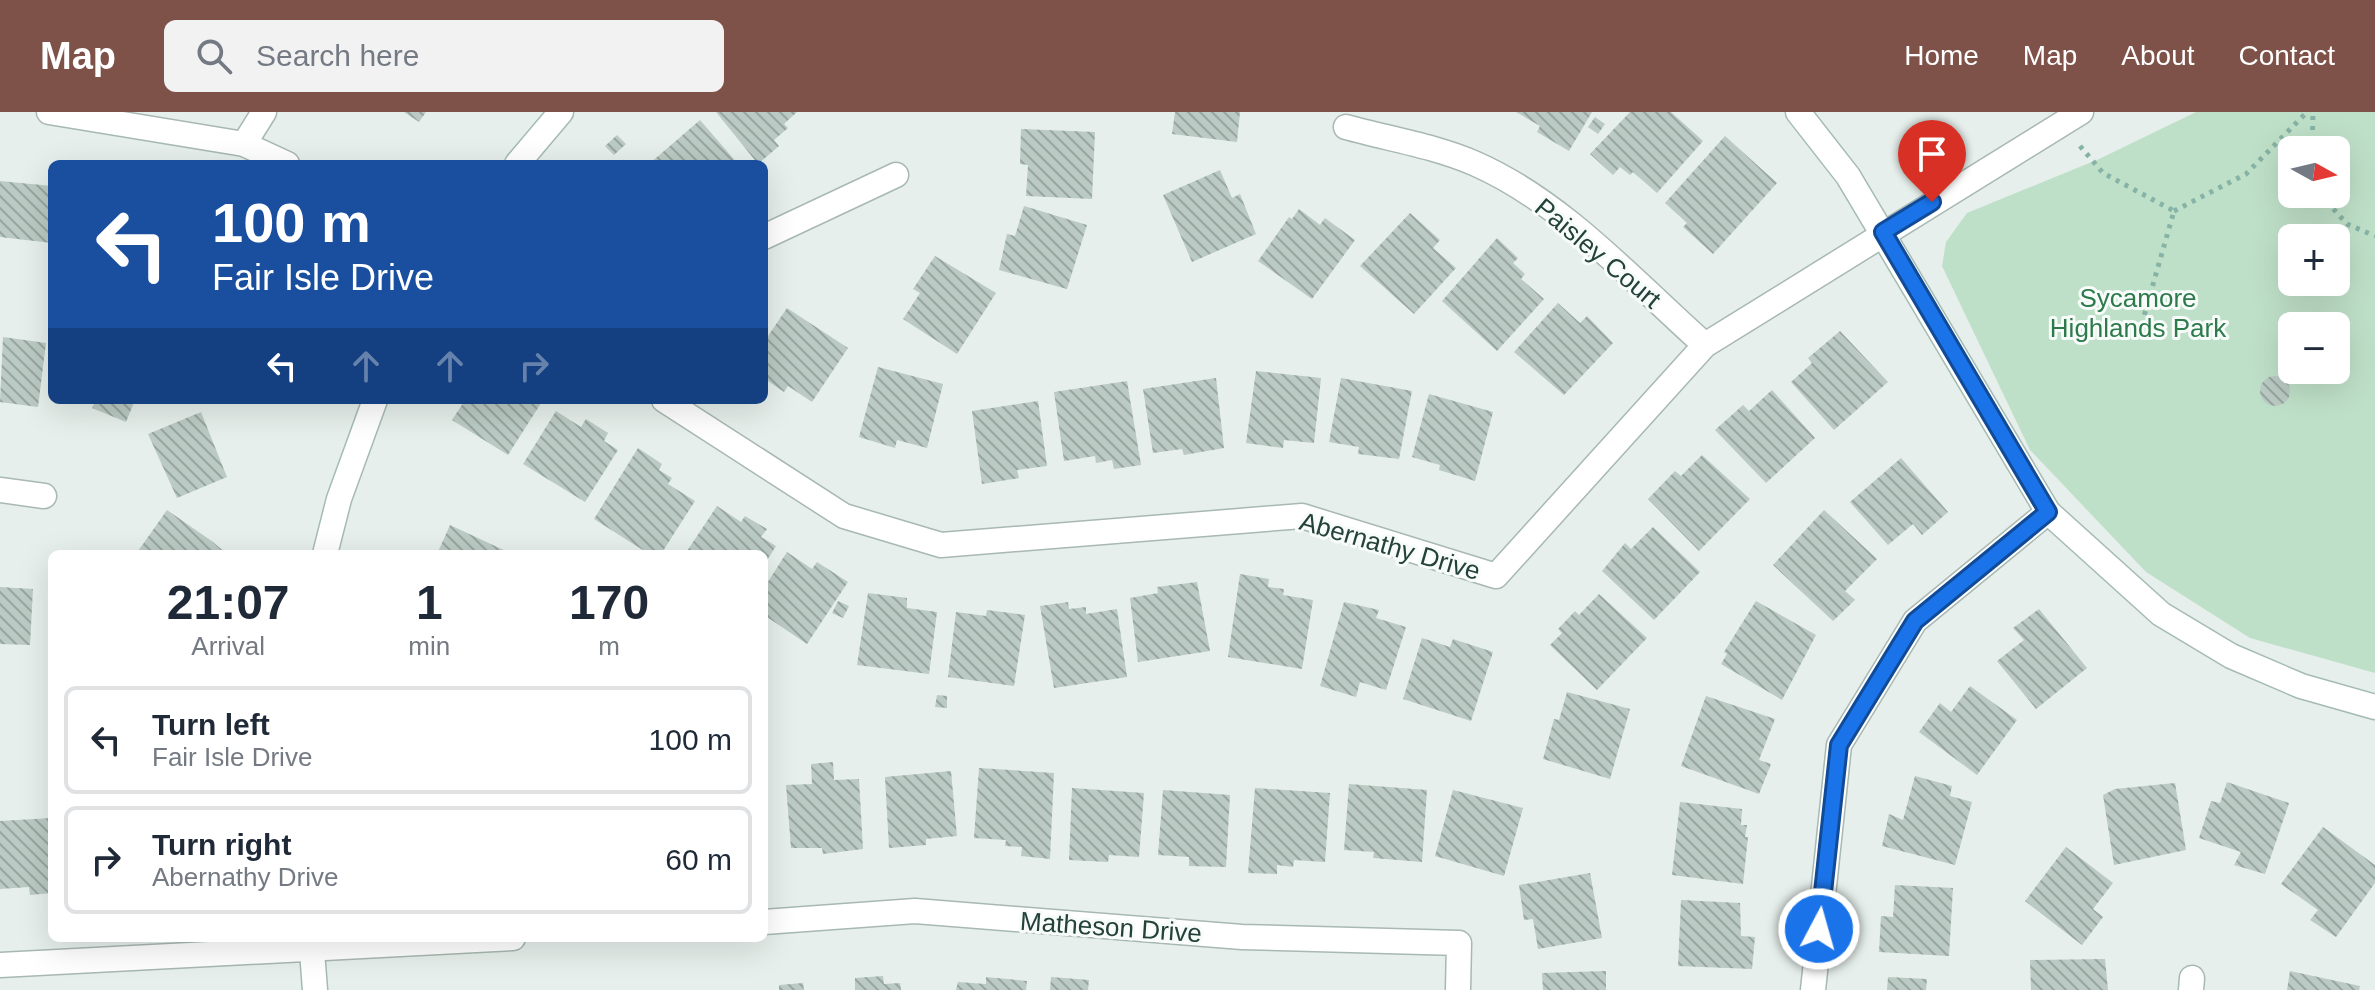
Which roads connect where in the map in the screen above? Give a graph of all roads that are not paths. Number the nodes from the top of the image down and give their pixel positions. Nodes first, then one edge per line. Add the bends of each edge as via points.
1 (49, 112) edge
2 (264, 112) edge
3 (561, 112) edge
4 (1798, 112) edge
5 (2081, 112) edge
6 (1346, 127) dead end
7 (244, 144) junction
8 (278, 160) edge
9 (520, 160) edge
10 (896, 175) dead end
11 (1883, 232) junction
12 (768, 235) edge
13 (1705, 345) junction
14 (374, 404) edge
15 (670, 404) edge
16 (0, 490) edge
17 (44, 496) dead end
18 (2048, 512) junction
19 (326, 550) edge
20 (2375, 707) edge
21 (768, 922) edge
22 (311, 942) edge
23 (0, 965) edge
24 (315, 990) edge
25 (1458, 990) edge
26 (1813, 990) edge

1 - 7 street
2 - 7 street
3 - 9 street
4 - 11 street
5 - 11 street, Abernathy Drive
6 - 13 street, Paisley Court via 1442,152 1511,183 1558,214
7 - 8 street
10 - 12 street
11 - 13 street, Abernathy Drive
11 - 18 street
13 - 15 street, Abernathy Drive via 1496,576 1302,516 941,545 844,516
14 - 19 street
16 - 17 street
18 - 20 street via 2161,614 2231,656 2301,686
18 - 26 street via 1915,621 1839,745
21 - 25 street, Matheson Drive via 915,911 1242,937 1459,943
22 - 23 street
22 - 24 street

